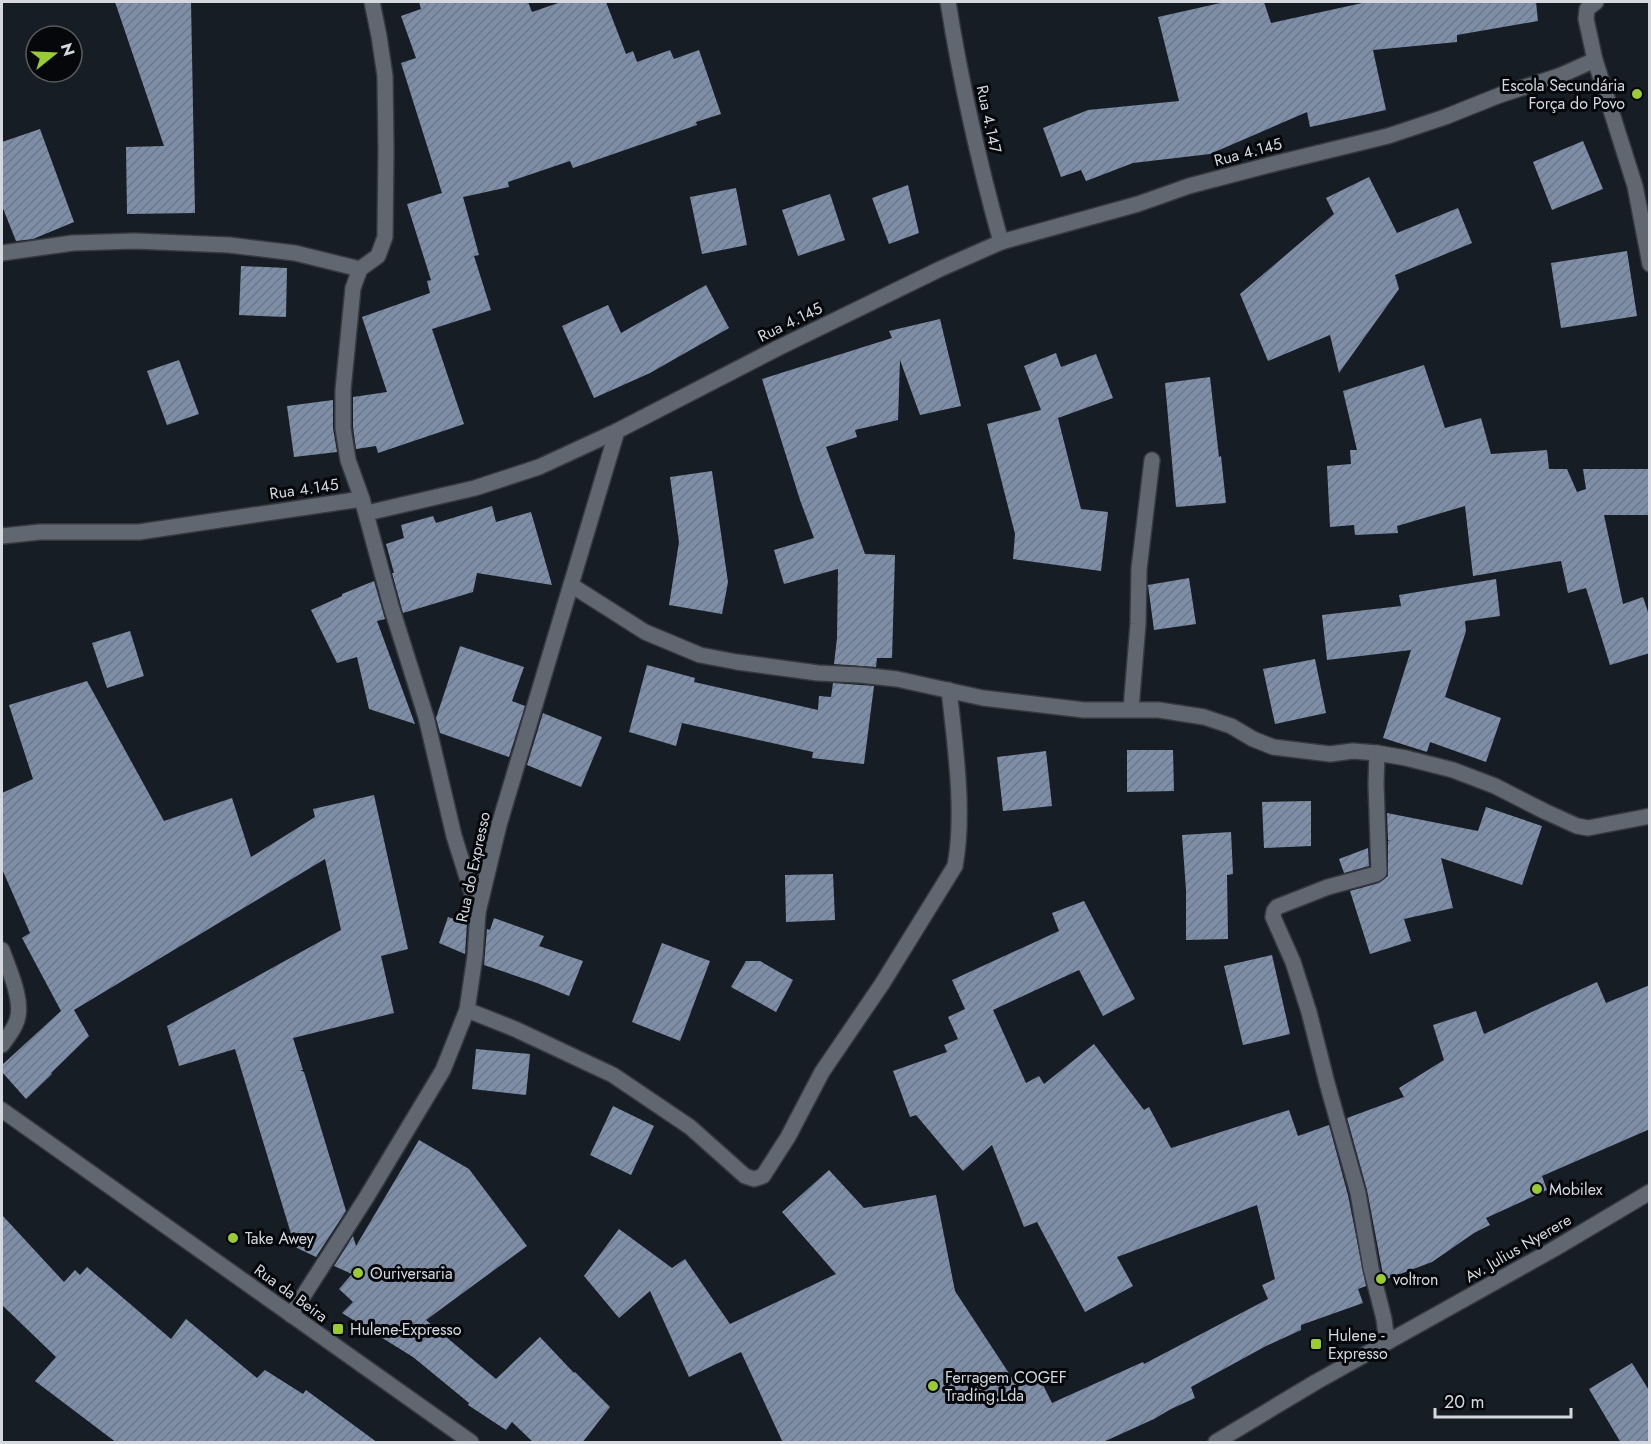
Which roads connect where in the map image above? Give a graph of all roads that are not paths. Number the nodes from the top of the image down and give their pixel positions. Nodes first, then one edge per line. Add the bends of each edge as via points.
1 (372, 2) edge
2 (948, 2) edge
3 (1596, 2) edge
4 (1595, 60) junction
5 (1001, 242) junction
6 (2, 254) edge
7 (1650, 264) edge
8 (360, 269) junction
9 (617, 431) junction
10 (1152, 460) dead end
11 (364, 506) junction
12 (2, 536) edge
13 (571, 585) junction
14 (949, 690) junction
15 (1131, 709) junction
16 (1377, 753) junction
17 (1650, 816) edge
18 (478, 912) junction
19 (2, 950) edge
20 (467, 1010) junction
21 (2, 1045) edge
22 (2, 1110) edge
23 (1650, 1192) edge
24 (291, 1315) junction
25 (1387, 1342) junction
26 (471, 1443) edge
27 (1216, 1443) edge

1 - 8 street via 385,76 385,237 378,256
2 - 5 street, Rua 4.147 via 974,137
3 - 4 street via 1587,9 1586,19
4 - 5 street, Rua 4.145 via 1388,136 1190,186
4 - 7 street via 1635,186
5 - 9 street, Rua 4.145 via 778,348
6 - 8 street via 83,243 217,244 295,253
8 - 11 street via 353,288 343,428 348,460
9 - 11 street, Rua 4.145 via 539,467 475,488
9 - 13 street, Rua do Expresso
10 - 15 street via 1139,569
11 - 12 street, Rua 4.145 via 139,532
11 - 18 street
13 - 14 street via 645,632 700,655 818,673 897,679
13 - 18 street, Rua do Expresso via 499,825
14 - 15 street via 1083,710
14 - 20 street via 958,802 955,866 822,1072 763,1176 745,1176 690,1127 613,1075
15 - 16 street via 1204,717 1273,747 1330,754
16 - 17 street via 1453,770 1577,826 1588,828
16 - 25 street via 1379,872 1328,886 1277,907 1273,917 1306,1002 1358,1193
18 - 20 street, Rua do Expresso
19 - 21 street via 18,1002 17,1023
20 - 24 street, Rua do Expresso via 438,1079
22 - 24 street, Rua da Beira
23 - 25 street, Av. Julius Nyerere
24 - 26 street, Rua da Beira
25 - 27 street, Av. Julius Nyerere

